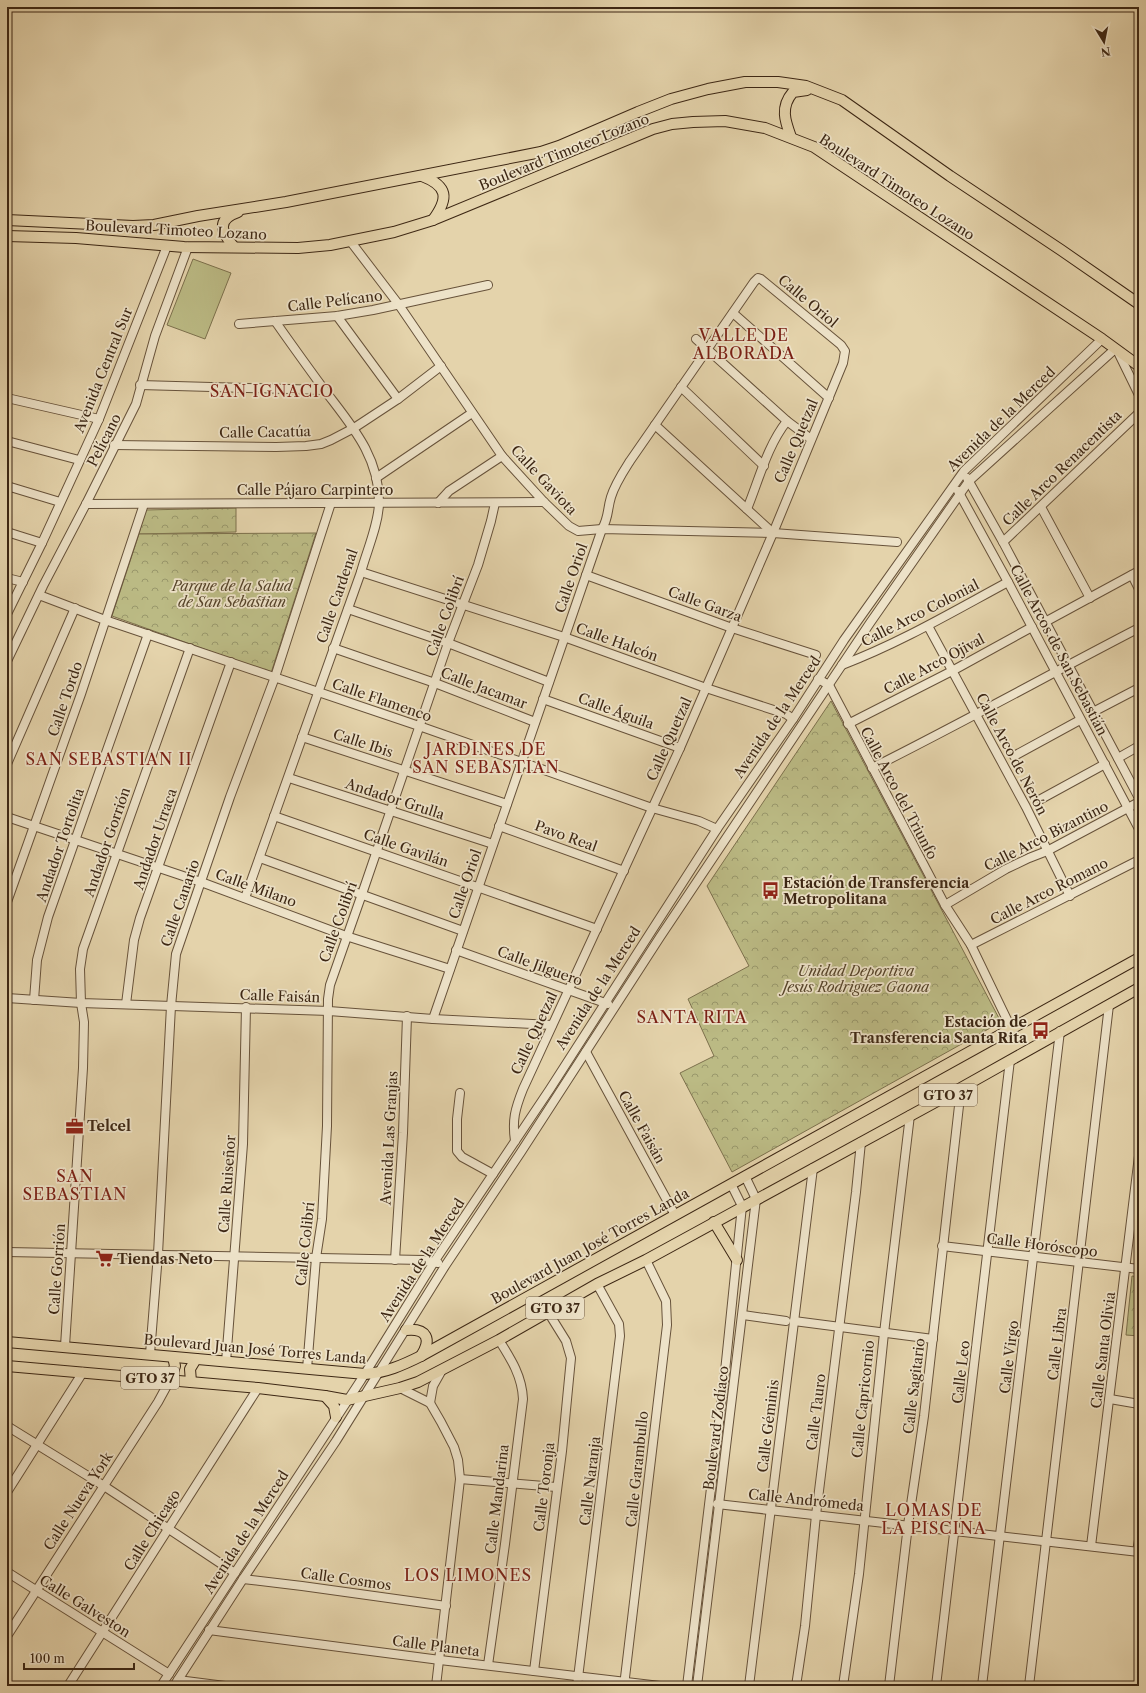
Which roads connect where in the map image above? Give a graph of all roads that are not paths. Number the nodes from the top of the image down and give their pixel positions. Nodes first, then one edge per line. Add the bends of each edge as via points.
1 (821, 91) junction
2 (791, 137) junction
3 (422, 176) junction
4 (251, 207) junction
5 (7, 220) edge
6 (433, 220) junction
7 (7, 236) edge
8 (351, 242) junction
9 (178, 247) junction
10 (234, 247) junction
11 (488, 285) dead end
12 (1135, 301) edge
13 (398, 306) junction
14 (733, 313) junction
15 (337, 316) junction
16 (275, 321) junction
17 (240, 324) dead end
18 (696, 339) dead end
19 (1102, 339) junction
20 (841, 345) joint
21 (708, 350) junction
22 (1116, 351) junction
23 (441, 366) junction
24 (1139, 366) edge
25 (140, 385) junction
26 (681, 387) junction
27 (324, 390) junction
28 (1139, 395) edge
29 (7, 398) edge
30 (829, 398) junction
31 (398, 399) junction
32 (472, 413) junction
33 (1139, 413) edge
34 (98, 419) junction
35 (787, 421) junction
36 (655, 425) junction
37 (354, 428) junction
38 (811, 439) junction
39 (7, 441) edge
40 (114, 445) junction
41 (502, 456) junction
42 (79, 460) junction
43 (764, 466) junction
44 (964, 471) junction
45 (376, 478) junction
46 (969, 481) junction
47 (954, 483) junction
48 (7, 486) edge
49 (960, 494) junction
50 (60, 502) junction
51 (544, 502) junction
52 (331, 503) junction
53 (379, 503) junction
54 (438, 503) junction
55 (495, 503) junction
56 (86, 504) junction
57 (144, 504) junction
58 (1041, 507) junction
59 (747, 509) junction
60 (602, 529) junction
61 (7, 532) edge
62 (773, 533) junction
63 (897, 542) dead end
64 (1003, 542) junction
65 (42, 543) junction
66 (361, 572) junction
67 (1135, 573) edge
68 (586, 574) junction
69 (7, 578) edge
70 (23, 582) junction
71 (1008, 582) junction
72 (1139, 590) edge
73 (39, 595) junction
74 (1090, 598) junction
75 (463, 603) junction
76 (76, 608) junction
77 (348, 609) junction
78 (7, 614) edge
79 (105, 620) junction
80 (1045, 622) junction
81 (928, 626) junction
82 (1032, 627) junction
83 (732, 628) junction
84 (1139, 628) edge
85 (148, 634) junction
86 (564, 637) junction
87 (448, 643) junction
88 (190, 648) junction
89 (333, 648) junction
90 (816, 655) dead end
91 (7, 661) edge
92 (230, 662) junction
93 (842, 665) junction
94 (1068, 665) junction
95 (952, 671) junction
96 (1055, 671) junction
97 (275, 677) junction
98 (818, 679) junction
99 (549, 682) junction
100 (434, 683) junction
101 (829, 686) junction
102 (706, 688) junction
103 (1139, 688) edge
104 (318, 692) junction
105 (543, 699) junction
106 (1093, 712) junction
107 (977, 715) junction
108 (793, 719) junction
109 (1080, 720) junction
110 (535, 722) junction
111 (848, 724) junction
112 (419, 726) junction
113 (302, 737) junction
114 (1139, 746) edge
115 (680, 748) junction
116 (1014, 756) dead end
117 (1118, 758) junction
118 (521, 762) junction
119 (7, 764) edge
120 (1105, 764) junction
121 (872, 768) junction
122 (404, 770) junction
123 (289, 778) junction
124 (1139, 798) edge
125 (1041, 799) dead end
126 (1139, 802) edge
127 (507, 804) junction
128 (652, 808) junction
129 (1128, 808) junction
130 (390, 811) junction
131 (274, 816) junction
132 (7, 817) edge
133 (34, 826) junction
134 (499, 826) junction
135 (717, 829) junction
136 (1139, 829) edge
137 (75, 840) junction
138 (493, 844) junction
139 (1047, 851) junction
140 (377, 852) junction
141 (116, 854) junction
142 (260, 858) junction
143 (1139, 860) edge
144 (158, 868) junction
145 (624, 870) junction
146 (201, 882) junction
147 (478, 887) junction
148 (362, 894) junction
149 (1070, 896) junction
150 (245, 898) junction
151 (7, 902) edge
152 (945, 905) junction
153 (597, 929) junction
154 (463, 931) junction
155 (346, 936) junction
156 (971, 945) junction
157 (456, 950) junction
158 (1139, 958) edge
159 (450, 969) junction
160 (1139, 988) edge
161 (569, 990) junction
162 (7, 998) edge
163 (34, 1000) junction
164 (81, 1003) junction
165 (604, 1003) junction
166 (126, 1004) junction
167 (1109, 1005) junction
168 (171, 1006) junction
169 (614, 1007) junction
170 (246, 1008) junction
171 (329, 1011) junction
172 (407, 1016) junction
173 (432, 1019) junction
174 (552, 1025) junction
175 (1011, 1028) junction
176 (1060, 1031) junction
177 (586, 1052) junction
178 (1010, 1060) junction
179 (961, 1088) junction
180 (460, 1093) dead end
181 (910, 1115) junction
182 (515, 1141) junction
183 (861, 1142) junction
184 (1139, 1156) edge
185 (813, 1168) junction
186 (493, 1174) junction
187 (745, 1176) junction
188 (731, 1184) junction
189 (756, 1199) junction
190 (742, 1206) junction
191 (675, 1215) junction
192 (714, 1222) junction
193 (942, 1246) junction
194 (988, 1251) junction
195 (7, 1252) edge
196 (72, 1254) junction
197 (158, 1254) junction
198 (234, 1256) junction
199 (1034, 1257) junction
200 (316, 1258) junction
201 (395, 1260) junction
202 (646, 1260) junction
203 (737, 1260) junction
204 (434, 1262) junction
205 (1079, 1262) junction
206 (445, 1266) junction
207 (1125, 1267) junction
208 (1139, 1269) edge
209 (597, 1284) junction
210 (548, 1312) junction
211 (743, 1316) junction
212 (790, 1321) junction
213 (840, 1327) junction
214 (406, 1330) junction
215 (884, 1333) junction
216 (932, 1339) junction
217 (499, 1340) junction
218 (7, 1342) edge
219 (65, 1346) junction
220 (150, 1354) junction
221 (421, 1356) junction
222 (173, 1357) junction
223 (196, 1359) junction
224 (226, 1362) junction
225 (7, 1366) edge
226 (306, 1369) junction
227 (442, 1370) junction
228 (83, 1372) junction
229 (377, 1373) junction
230 (365, 1374) junction
231 (170, 1380) junction
232 (191, 1382) junction
233 (258, 1388) junction
234 (400, 1388) junction
235 (325, 1396) junction
236 (363, 1396) junction
237 (1110, 1399) junction
238 (347, 1400) junction
239 (430, 1403) junction
240 (1139, 1404) edge
241 (336, 1417) junction
242 (7, 1426) edge
243 (37, 1445) junction
244 (460, 1479) junction
245 (512, 1483) junction
246 (104, 1486) junction
247 (556, 1487) junction
248 (7, 1492) edge
249 (709, 1503) junction
250 (720, 1504) junction
251 (771, 1509) junction
252 (816, 1515) junction
253 (863, 1520) junction
254 (908, 1525) junction
255 (169, 1528) junction
256 (955, 1530) junction
257 (1000, 1536) junction
258 (1139, 1540) edge
259 (1046, 1542) junction
260 (1091, 1546) junction
261 (1138, 1552) edge
262 (7, 1572) edge
263 (235, 1573) junction
264 (243, 1579) junction
265 (36, 1591) junction
266 (446, 1606) junction
267 (210, 1630) junction
268 (101, 1632) junction
269 (7, 1636) edge
270 (440, 1660) junction
271 (488, 1665) junction
272 (534, 1671) junction
273 (169, 1674) junction
274 (578, 1676) junction
275 (176, 1683) edge
276 (624, 1684) edge
277 (68, 1686) edge
278 (161, 1686) edge
279 (225, 1686) edge
280 (436, 1686) edge
281 (577, 1686) edge
282 (660, 1686) edge
283 (687, 1686) edge
284 (697, 1686) edge
285 (749, 1686) edge
286 (796, 1686) edge
287 (843, 1686) edge
288 (889, 1686) edge
289 (936, 1686) edge
290 (982, 1686) edge
291 (1029, 1686) edge

1 - 2 main road via 792,92 788,98 784,116
1 - 3 main road, Boulevard Timoteo Lozano via 778,82 745,82 708,89 664,102 541,152
1 - 12 main road, Boulevard Timoteo Lozano via 842,100
2 - 6 main road, Boulevard Timoteo Lozano via 765,128 725,121 693,122 653,129
2 - 19 main road, Boulevard Timoteo Lozano via 814,147
3 - 4 main road, Boulevard Timoteo Lozano
3 - 6 main road via 434,180 443,194 443,203
4 - 5 main road, Boulevard Timoteo Lozano via 154,225
4 - 10 main road via 233,214 224,222 226,237
6 - 8 main road, Boulevard Timoteo Lozano
7 - 9 main road, Boulevard Timoteo Lozano via 76,238
8 - 10 main road, Boulevard Timoteo Lozano via 298,248
8 - 13 street, Calle Gaviota
9 - 10 main road, Boulevard Timoteo Lozano
9 - 25 street, Pelícano
9 - 34 street, Avenida Central Sur
11 - 13 street, Calle Pelícano
13 - 15 street, Calle Pelícano
13 - 23 street, Calle Gaviota
14 - 20 street, Calle Oriol via 755,280 761,279
14 - 21 street, Calle Oriol
14 - 30 street
15 - 16 street, Calle Pelícano
15 - 31 street
16 - 17 street, Calle Pelícano
16 - 27 street, Calle Cardenal
18 - 21 street
19 - 22 main road, Boulevard Timoteo Lozano
19 - 44 street, Avenida de la Merced
20 - 30 street, Calle Quetzal via 844,351 843,363
21 - 26 street, Calle Oriol
21 - 35 street
22 - 24 main road, Boulevard Timoteo Lozano
22 - 28 street
22 - 46 street, Avenida de la Merced
23 - 31 street, Calle Cacatúa
23 - 32 street, Calle Gaviota
25 - 27 street
25 - 40 street, Pelícano via 136,404
26 - 36 street, Calle Oriol
26 - 43 street
27 - 37 street, Calle Cardenal
29 - 34 street
30 - 38 street, Calle Quetzal
31 - 37 street, Calle Cacatúa
32 - 41 street, Calle Gaviota
32 - 45 street
33 - 58 street, Calle Arco Renacentista
34 - 42 street, Avenida Central Sur
35 - 38 street
35 - 43 street via 775,439
36 - 59 street
36 - 60 street, Calle Oriol via 618,481
37 - 40 street, Calle Cacatúa via 330,440 306,446
37 - 45 street, Calle Cardenal via 370,455
38 - 62 street, Calle Quetzal
39 - 42 street
40 - 56 street, Pelícano
41 - 51 street, Calle Gaviota
41 - 54 street via 449,491
42 - 50 street, Avenida Central Sur
43 - 59 street
44 - 46 street, Calle Arcos de San Sebastián
44 - 47 street, Avenida de la Merced
45 - 53 street, Calle Cardenal
46 - 49 street, Avenida de la Merced
46 - 64 street, Calle Arcos de San Sebastián
47 - 49 street, Calle Arcos de San Sebastián
47 - 98 street, Avenida de la Merced
48 - 50 street
49 - 71 street, Calle Arcos de San Sebastián
49 - 93 street, Avenida de la Merced
50 - 65 street, Avenida Central Sur
51 - 55 street, Calle Pájaro Carpintero
51 - 60 street, Calle Gaviota via 578,531
52 - 53 street, Calle Pájaro Carpintero
52 - 57 street, Calle Pájaro Carpintero
52 - 97 street, Calle Canario
53 - 54 street, Calle Pájaro Carpintero
53 - 66 street, Calle Cardenal
54 - 55 street, Calle Pájaro Carpintero
55 - 75 street, Calle Colibrí via 478,565
56 - 57 street, Calle Pájaro Carpintero
56 - 73 street, Pelícano
57 - 79 street, Calle Tordo
58 - 64 street, Calle Arco Renacentista
58 - 74 street
59 - 62 street
60 - 62 street, Calle Gaviota
60 - 68 street, Calle Oriol
61 - 65 street
62 - 63 street, Calle Gaviota
62 - 83 street, Calle Quetzal
64 - 80 street, Calle Arcos de San Sebastián
65 - 70 street, Avenida Central Sur
66 - 75 street, Calle Halcón
66 - 77 street, Calle Cardenal
67 - 72 street
67 - 74 street
68 - 83 street, Calle Garza
68 - 86 street, Calle Oriol
69 - 70 street
70 - 78 street, Avenida Central Sur
71 - 81 street, Calle Arco Colonial
71 - 82 street, Calle Arcos de San Sebastián
73 - 76 street, Calle Flamenco
73 - 91 street, Pelícano
74 - 80 street
75 - 86 street, Calle Halcón
75 - 87 street, Calle Colibrí
76 - 79 street, Calle Flamenco
76 - 119 street
77 - 87 street
77 - 89 street, Calle Cardenal
79 - 85 street, Calle Flamenco
79 - 133 street, Calle Tordo
80 - 94 street, Calle Arcos de San Sebastián
81 - 93 street, Calle Arco Colonial
81 - 95 street, Calle Arco de Nerón
82 - 95 street, Calle Arco Ojival
82 - 96 street, Calle Arcos de San Sebastián
83 - 90 street, Calle Garza
83 - 102 street, Calle Quetzal
84 - 94 street
85 - 88 street, Calle Flamenco
85 - 137 street, Andador Tortolita
86 - 99 street, Calle Oriol
86 - 102 street, Calle Halcón
87 - 99 street
87 - 100 street, Calle Colibrí
88 - 92 street, Calle Flamenco
88 - 141 street, Andador Gorrión
89 - 100 street, Calle Jacamar
89 - 104 street, Calle Cardenal
92 - 97 street, Calle Flamenco
92 - 144 street, Andador Urraca
93 - 101 street, Avenida de la Merced
94 - 96 street
94 - 106 street, Calle Arcos de San Sebastián
95 - 107 street, Calle Arco de Nerón
95 - 111 street, Calle Arco Ojival
96 - 107 street
96 - 109 street, Calle Arcos de San Sebastián
97 - 104 street, Calle Flamenco
97 - 146 street, Calle Canario via 243,759
98 - 101 street
98 - 108 street, Avenida de la Merced
99 - 105 street, Calle Oriol
100 - 110 street, Calle Jacamar
100 - 112 street, Calle Colibrí
101 - 111 street, Calle Arco del Triunfo
101 - 169 street, Avenida de la Merced
102 - 108 street, Calle Halcón via 786,714
102 - 115 street, Calle Quetzal
103 - 106 street
104 - 112 street, Calle Flamenco
104 - 113 street, Calle Cardenal
105 - 110 street, Calle Oriol
105 - 115 street, Calle Águila
106 - 117 street, Calle Arcos de San Sebastián
107 - 121 street
107 - 139 street, Calle Arco de Nerón
108 - 135 street, Avenida de la Merced
109 - 116 street
109 - 120 street, Calle Arcos de San Sebastián
110 - 118 street, Calle Oriol
111 - 121 street, Calle Arco del Triunfo
112 - 118 street, Calle Flamenco
112 - 122 street, Calle Colibrí
113 - 122 street, Calle Ibis
113 - 123 street, Calle Cardenal
114 - 117 street
115 - 128 street, Calle Quetzal
117 - 124 street, Calle Arcos de San Sebastián
118 - 127 street, Calle Oriol
118 - 128 street, Calle Flamenco
120 - 125 street
120 - 129 street, Calle Arcos de San Sebastián
121 - 152 street, Calle Arco del Triunfo
122 - 127 street, Calle Ibis
122 - 130 street, Calle Colibrí
123 - 130 street, Andador Grulla
123 - 131 street, Calle Cardenal
126 - 129 street, Calle Arco Bizantino
127 - 134 street, Calle Oriol
128 - 135 street, Calle Flamenco via 699,821
128 - 145 street, Calle Quetzal
129 - 136 street, Calle Arcos de San Sebastián
129 - 139 street, Calle Arco Bizantino
130 - 138 street, Andador Grulla
130 - 140 street, Calle Colibrí
131 - 140 street, Calle Gavilán
131 - 142 street, Calle Cardenal
132 - 133 street, Calle Milano
133 - 137 street, Calle Milano
133 - 151 street, Calle Tordo
134 - 138 street, Calle Oriol
134 - 145 street, Pavo Real
135 - 165 street, Avenida de la Merced
137 - 141 street, Calle Milano
137 - 163 street, Andador Tortolita via 41,940
138 - 147 street, Calle Oriol
139 - 149 street, Calle Arco de Nerón
139 - 152 street, Calle Arco Bizantino via 1006,869
140 - 147 street, Calle Gavilán
140 - 148 street, Calle Colibrí
141 - 144 street, Calle Milano
141 - 164 street, Andador Gorrión via 83,949 80,969
142 - 148 street
142 - 150 street, Calle Cardenal
143 - 149 street, Calle Arco Romano
144 - 146 street, Calle Milano
144 - 166 street, Andador Urraca via 134,940
145 - 153 street, Calle Quetzal
146 - 150 street, Calle Milano
146 - 168 street, Calle Canario via 176,954
147 - 153 street, Calle Gavilán
147 - 154 street, Calle Oriol
148 - 154 street
148 - 155 street, Calle Colibrí
149 - 156 street, Calle Arco Romano
150 - 155 street, Calle Milano
152 - 156 street, Calle Arco del Triunfo
153 - 161 street, Calle Quetzal
154 - 157 street, Calle Oriol
155 - 159 street, Calle Milano
155 - 171 street, Calle Colibrí via 330,984
156 - 175 street, Calle Arco del Triunfo
157 - 159 street, Calle Oriol
157 - 161 street, Calle Jilguero
158 - 175 main road, Boulevard Juan José Torres Landa / GTO 37
159 - 173 street, Calle Oriol
160 - 167 main road, GTO 37
161 - 165 street, Calle Jilguero
161 - 174 street, Calle Quetzal
162 - 163 street, Calle Faisán
163 - 164 street, Calle Faisán
164 - 166 street, Calle Faisán
164 - 196 street, Calle Gorrión via 84,1022 83,1068
165 - 169 street, Calle Jilguero
165 - 182 street, Avenida de la Merced
166 - 168 street, Calle Faisán
167 - 176 main road, GTO 37
167 - 205 street, Calle Libra
168 - 170 street, Calle Faisán
168 - 197 street, Calle Canario
169 - 177 street, Avenida de la Merced
170 - 171 street, Calle Faisán
170 - 198 street, Calle Ruiseñor via 243,1144
171 - 172 street, Calle Faisán
171 - 200 street, Calle Colibrí via 327,1126 322,1219
172 - 173 street, Calle Faisán
172 - 201 street, Avenida Las Granjas
173 - 174 street, Calle Faisán
174 - 182 street, Calle Quetzal via 514,1112
175 - 187 main road, Boulevard Juan José Torres Landa / GTO 37
176 - 178 main road, GTO 37
176 - 199 street, Calle Virgo
177 - 191 street, Calle Faisán
177 - 206 street, Avenida de la Merced
178 - 179 main road, GTO 37
178 - 194 street, Calle Leo
179 - 181 main road, GTO 37
179 - 193 street, Calle Sagitario
180 - 186 street via 457,1151 462,1157
181 - 183 main road, GTO 37
181 - 215 street, Calle Capricornio
182 - 186 street, Avenida de la Merced
183 - 185 main road, GTO 37
183 - 213 street, Calle Tauro
184 - 207 street, Calle Santa Olivia
185 - 189 main road, GTO 37
185 - 212 street, Calle Géminis
186 - 204 street, Avenida de la Merced
187 - 188 main road, Boulevard Juan José Torres Landa / GTO 37
187 - 189 street
188 - 190 street
188 - 191 main road, Boulevard Juan José Torres Landa / GTO 37
189 - 190 main road, GTO 37
189 - 211 street, Boulevard Zodíaco
190 - 192 main road, GTO 37
190 - 203 street, Boulevard Zodíaco
191 - 221 main road, Boulevard Juan José Torres Landa / GTO 37
192 - 202 main road, GTO 37
192 - 203 main road
193 - 194 street, Calle Horóscopo
193 - 216 street, Calle Sagitario
194 - 199 street, Calle Horóscopo
194 - 256 street, Calle Leo
195 - 196 street
196 - 197 street
196 - 219 street, Calle Gorrión
197 - 198 street
197 - 220 street, Calle Canario
198 - 200 street
198 - 224 street, Calle Ruiseñor
199 - 205 street, Calle Horóscopo
199 - 257 street, Calle Virgo
200 - 201 street
200 - 226 street, Calle Colibrí
201 - 204 street
202 - 209 main road, GTO 37
202 - 276 street, Calle Garambullo via 666,1301 667,1325
203 - 249 street, Boulevard Zodíaco
204 - 206 street
204 - 230 street, Avenida de la Merced
205 - 207 street, Calle Horóscopo
205 - 259 street, Calle Libra
206 - 214 street, Avenida de la Merced
207 - 208 street, Calle Horóscopo
207 - 237 street, Calle Santa Olivia
209 - 210 main road, GTO 37
209 - 274 street, Calle Naranja via 619,1324 620,1336
210 - 217 main road, GTO 37
210 - 247 street, Calle Toronja via 566,1341 571,1358
211 - 212 street
211 - 250 street, Boulevard Zodíaco
212 - 213 street
212 - 251 street, Calle Géminis
213 - 215 street
213 - 252 street, Calle Tauro
214 - 221 main road via 420,1330 424,1333 427,1342
214 - 229 street, Avenida de la Merced
215 - 216 street
215 - 253 street, Calle Capricornio
216 - 254 street, Calle Sagitario
217 - 227 main road, GTO 37
217 - 245 street, Calle Mandarina via 516,1367 522,1386
218 - 219 main road, Boulevard Juan José Torres Landa / GTO 37
219 - 220 main road, Boulevard Juan José Torres Landa / GTO 37
220 - 222 main road, Boulevard Juan José Torres Landa / GTO 37
221 - 229 main road, Boulevard Juan José Torres Landa / GTO 37 via 397,1368
222 - 223 main road, Boulevard Juan José Torres Landa / GTO 37
222 - 231 main road via 175,1362
223 - 224 main road, Boulevard Juan José Torres Landa / GTO 37
223 - 232 main road via 190,1369
224 - 226 main road, Boulevard Juan José Torres Landa / GTO 37
225 - 228 main road, GTO 37
226 - 230 main road, Boulevard Juan José Torres Landa / GTO 37
227 - 234 main road, GTO 37
227 - 239 street via 433,1386
228 - 231 main road, GTO 37
228 - 243 street
229 - 230 main road, Boulevard Juan José Torres Landa / GTO 37
229 - 236 street, Avenida de la Merced
230 - 238 street, Avenida de la Merced
231 - 232 main road, GTO 37
231 - 246 street, Calle Nueva York
232 - 233 main road, GTO 37
233 - 235 main road, GTO 37
233 - 255 street, Calle Chicago
234 - 236 main road, GTO 37
234 - 239 street
235 - 238 main road, GTO 37
235 - 241 main road via 334,1406
236 - 238 main road, GTO 37
236 - 264 street, Avenida de la Merced
237 - 240 street
237 - 260 street, Calle Santa Olivia
238 - 241 street, Avenida de la Merced
239 - 244 street via 454,1447
241 - 263 street, Avenida de la Merced
242 - 243 street
243 - 246 street
243 - 248 street
244 - 245 street
244 - 266 street
245 - 247 street
245 - 271 street, Calle Mandarina
246 - 255 street
246 - 265 street, Calle Nueva York
247 - 272 street, Calle Toronja
249 - 250 street, Calle Andrómeda
249 - 283 street, Boulevard Zodíaco
250 - 251 street, Calle Andrómeda
250 - 284 street, Boulevard Zodíaco
251 - 252 street, Calle Andrómeda
251 - 285 street, Calle Géminis
252 - 253 street, Calle Andrómeda
252 - 286 street, Calle Tauro
253 - 254 street, Calle Andrómeda
253 - 287 street, Calle Capricornio
254 - 256 street, Calle Andrómeda
254 - 288 street, Calle Sagitario
255 - 263 street
255 - 268 street, Calle Chicago
256 - 257 street, Calle Andrómeda
256 - 289 street, Calle Leo
257 - 259 street, Calle Andrómeda
257 - 290 street, Calle Virgo
258 - 261 street
259 - 260 street, Calle Andrómeda
259 - 291 street, Calle Libra
260 - 261 street, Calle Andrómeda
262 - 265 street, Calle Galveston
263 - 273 street, Avenida de la Merced
264 - 266 street, Calle Cosmos
264 - 267 street, Avenida de la Merced
265 - 268 street, Calle Galveston
265 - 269 street, Calle Nueva York
266 - 270 street
267 - 270 street, Calle Planeta
267 - 275 street, Avenida de la Merced
268 - 273 street, Calle Galveston
268 - 277 street, Calle Chicago
270 - 271 street, Calle Planeta
270 - 280 street
271 - 272 street, Calle Planeta
272 - 274 street, Calle Planeta
273 - 278 street, Avenida de la Merced
274 - 276 street, Calle Planeta
274 - 281 street, Calle Naranja
275 - 279 street
276 - 282 street, Calle Planeta

